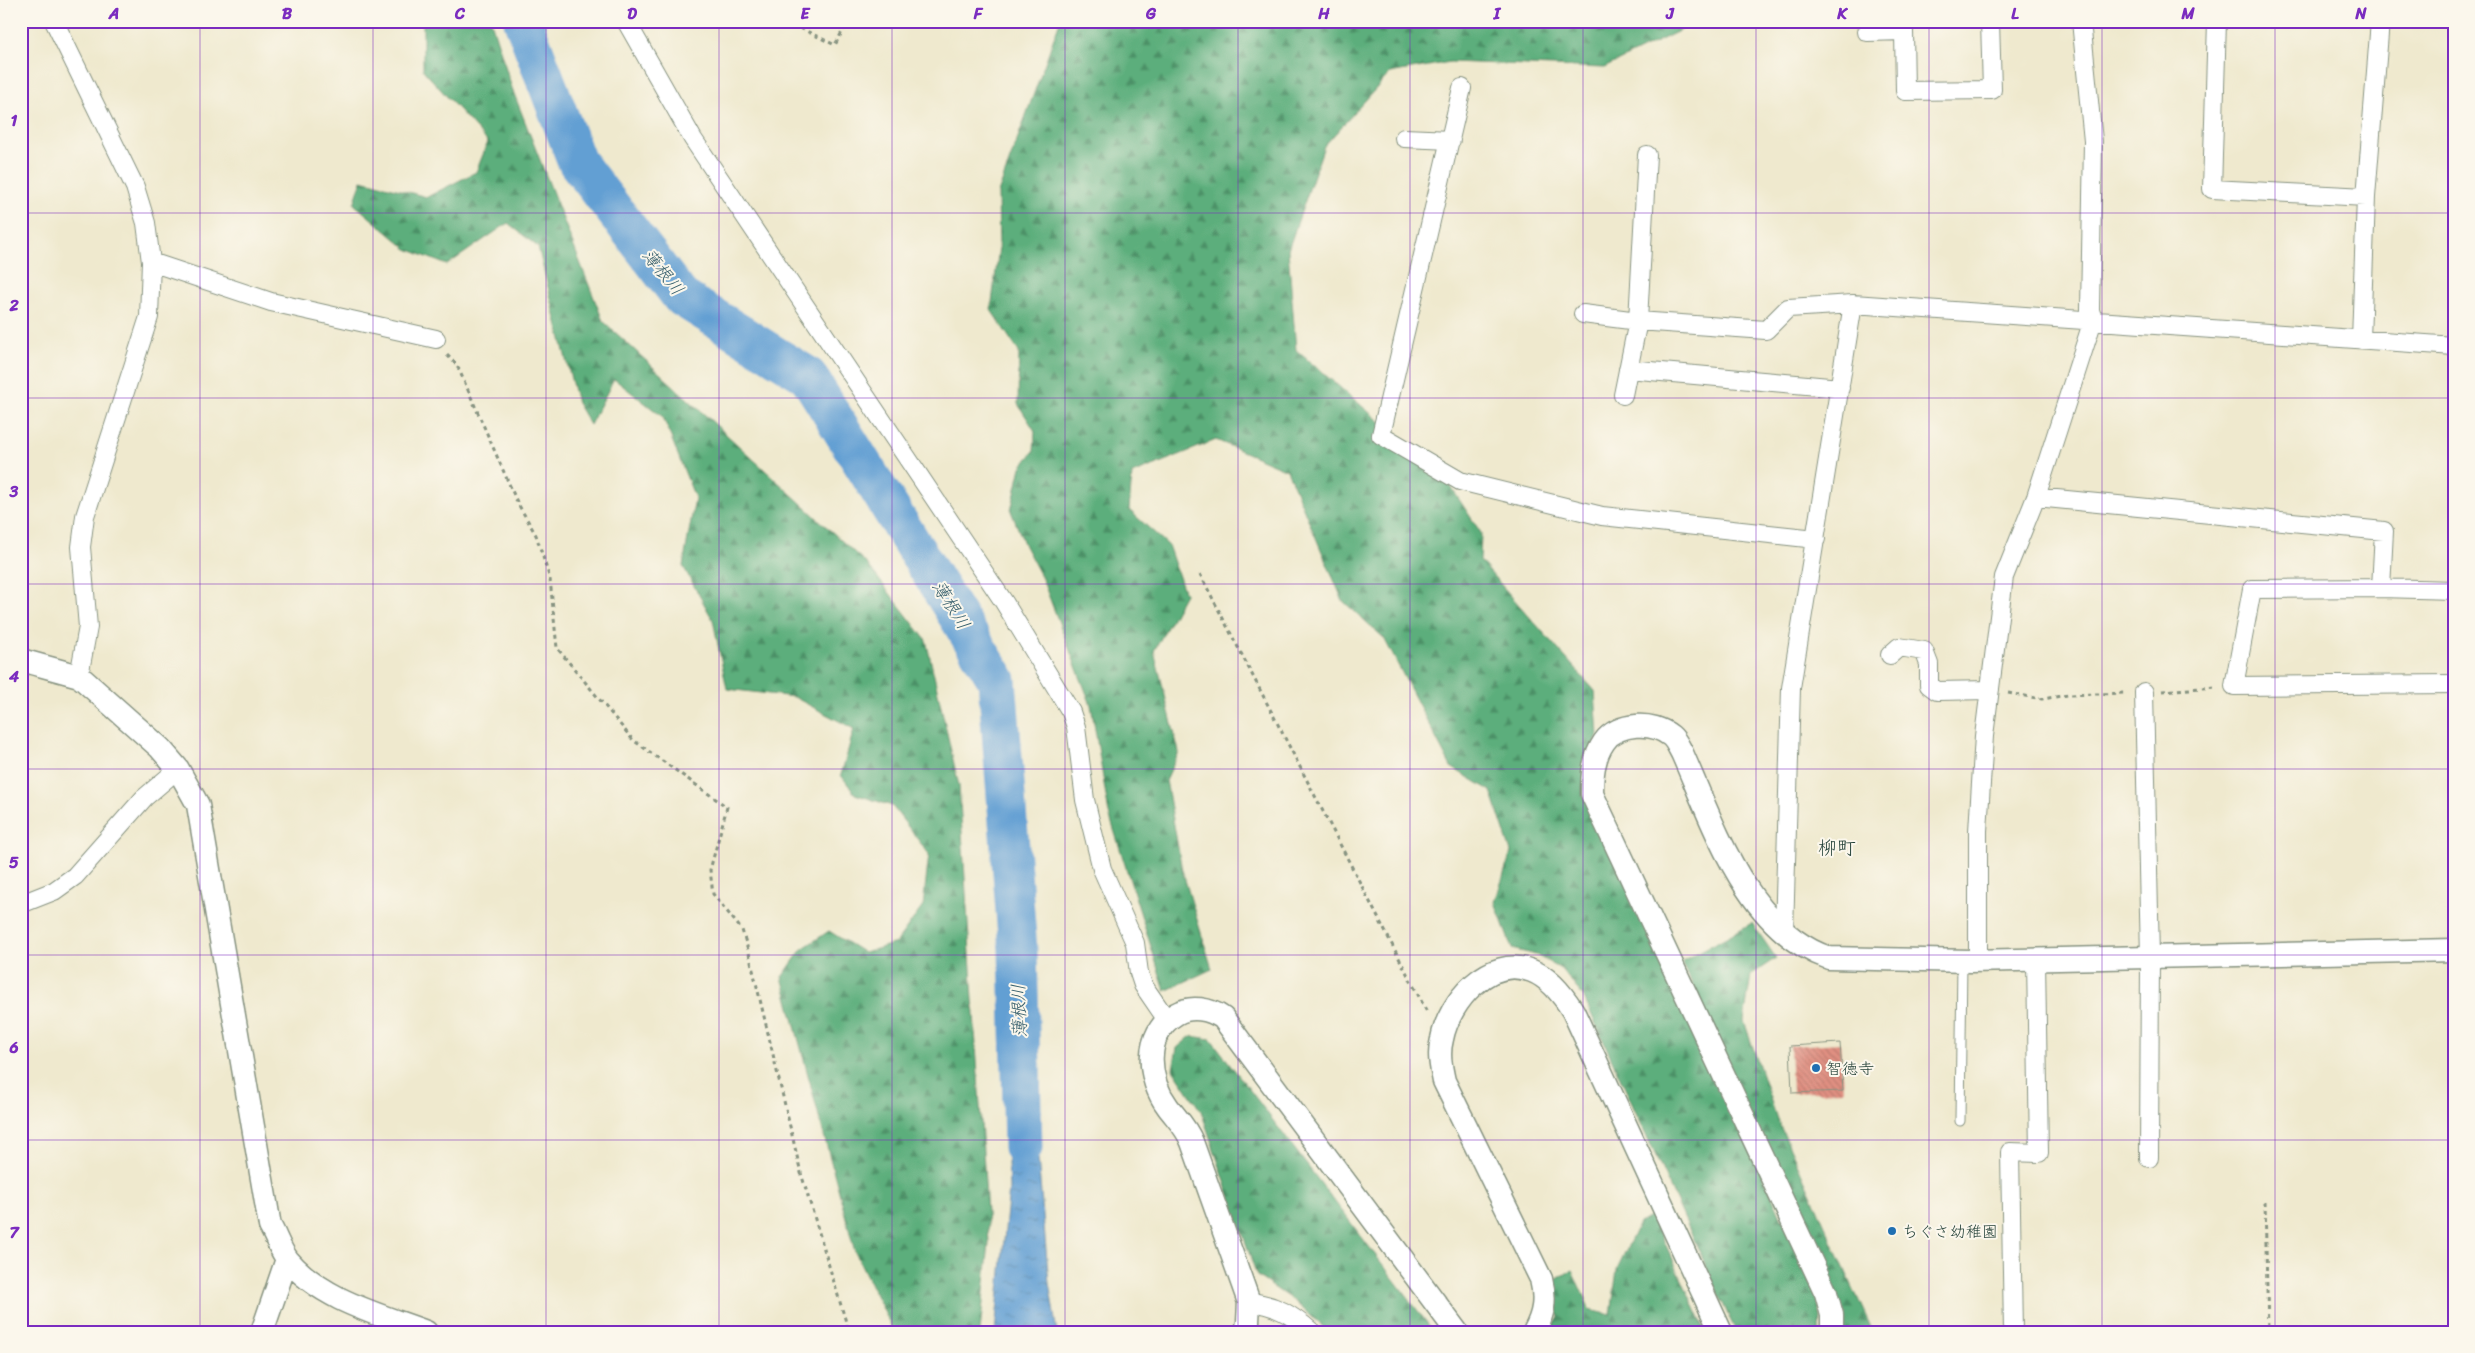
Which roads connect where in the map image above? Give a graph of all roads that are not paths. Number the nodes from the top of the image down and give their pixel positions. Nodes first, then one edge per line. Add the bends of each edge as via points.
1 (54, 21) edge
2 (626, 21) edge
3 (1990, 21) edge
4 (2081, 21) edge
5 (2217, 21) edge
6 (2380, 21) edge
7 (1867, 32) dead end
8 (1462, 88) dead end
9 (1404, 138) dead end
10 (1451, 140) junction
11 (1647, 155) dead end
12 (2366, 197) junction
13 (150, 262) junction
14 (1853, 304) junction
15 (1583, 314) dead end
16 (2093, 320) junction
17 (1638, 321) junction
18 (436, 339) road end
19 (2361, 340) junction
20 (2454, 346) edge
21 (1628, 369) junction
22 (1840, 388) junction
23 (1623, 395) dead end
24 (2036, 497) junction
25 (1816, 539) junction
26 (2381, 588) junction
27 (2454, 590) edge
28 (1890, 655) dead end
29 (21, 660) edge
30 (79, 676) junction
31 (2454, 684) edge
32 (1990, 690) junction
33 (2144, 692) road end
34 (178, 768) junction
35 (21, 904) edge
36 (1784, 932) junction
37 (2454, 950) edge
38 (2150, 957) junction
39 (2036, 959) junction
40 (1970, 961) junction
41 (1167, 1020) junction
42 (1960, 1121) dead end
43 (2149, 1158) dead end
44 (288, 1259) junction
45 (1249, 1302) junction
46 (262, 1332) edge
47 (426, 1332) edge
48 (1246, 1332) edge
49 (1312, 1332) edge
50 (1457, 1332) edge
51 (1534, 1332) edge
52 (1721, 1332) edge
53 (1832, 1332) edge
54 (2013, 1332) edge

1 - 13 street via 134,187 146,223
2 - 41 street via 693,139 1004,602 1071,712 1076,727 1085,800 1102,868 1135,943 1143,985
3 - 7 street via 1992,90 1905,91 1904,31
4 - 16 street via 2093,141 2090,310
5 - 12 street via 2212,189
6 - 12 street
8 - 10 street
9 - 10 street
10 - 25 street via 1381,435 1460,482 1602,516
11 - 17 street
12 - 19 street
13 - 18 street via 271,302
13 - 30 street via 149,317 85,516 81,547 88,627
14 - 16 street
14 - 17 street via 1788,308 1766,330
14 - 22 street
15 - 17 street
16 - 19 street
16 - 24 street
17 - 21 street
19 - 20 street
21 - 22 street
21 - 23 street
22 - 25 street
24 - 26 street via 2384,531
24 - 32 street via 2004,577
25 - 36 street via 1791,688
26 - 27 street
26 - 31 street via 2252,589 2234,686
28 - 32 street via 1899,647 1924,651 1929,664 1929,685 1937,692
29 - 30 street
30 - 34 street
32 - 40 street via 1984,736
33 - 38 street
34 - 35 street via 144,798 75,876 54,891
34 - 44 street via 198,805 270,1226
36 - 40 street via 1812,952 1829,958
36 - 53 street via 1754,899 1729,858 1672,737 1656,728 1618,729 1605,741 1596,758 1592,794 1826,1293 1832,1315
37 - 38 street
38 - 39 street
38 - 43 street
39 - 40 street
39 - 54 street via 2039,1152 2010,1152
40 - 42 lane
41 - 45 street via 1156,1034 1153,1047 1151,1063 1155,1078 1168,1107 1186,1128
41 - 50 street via 1189,1009 1204,1010 1224,1018
44 - 46 street
44 - 47 street via 336,1298
45 - 48 street
45 - 49 street via 1283,1310
51 - 52 street via 1543,1314 1545,1296 1541,1279 1444,1082 1440,1062 1444,1030 1459,1001 1473,984 1492,973 1512,968 1532,971 1562,993 1573,1011

